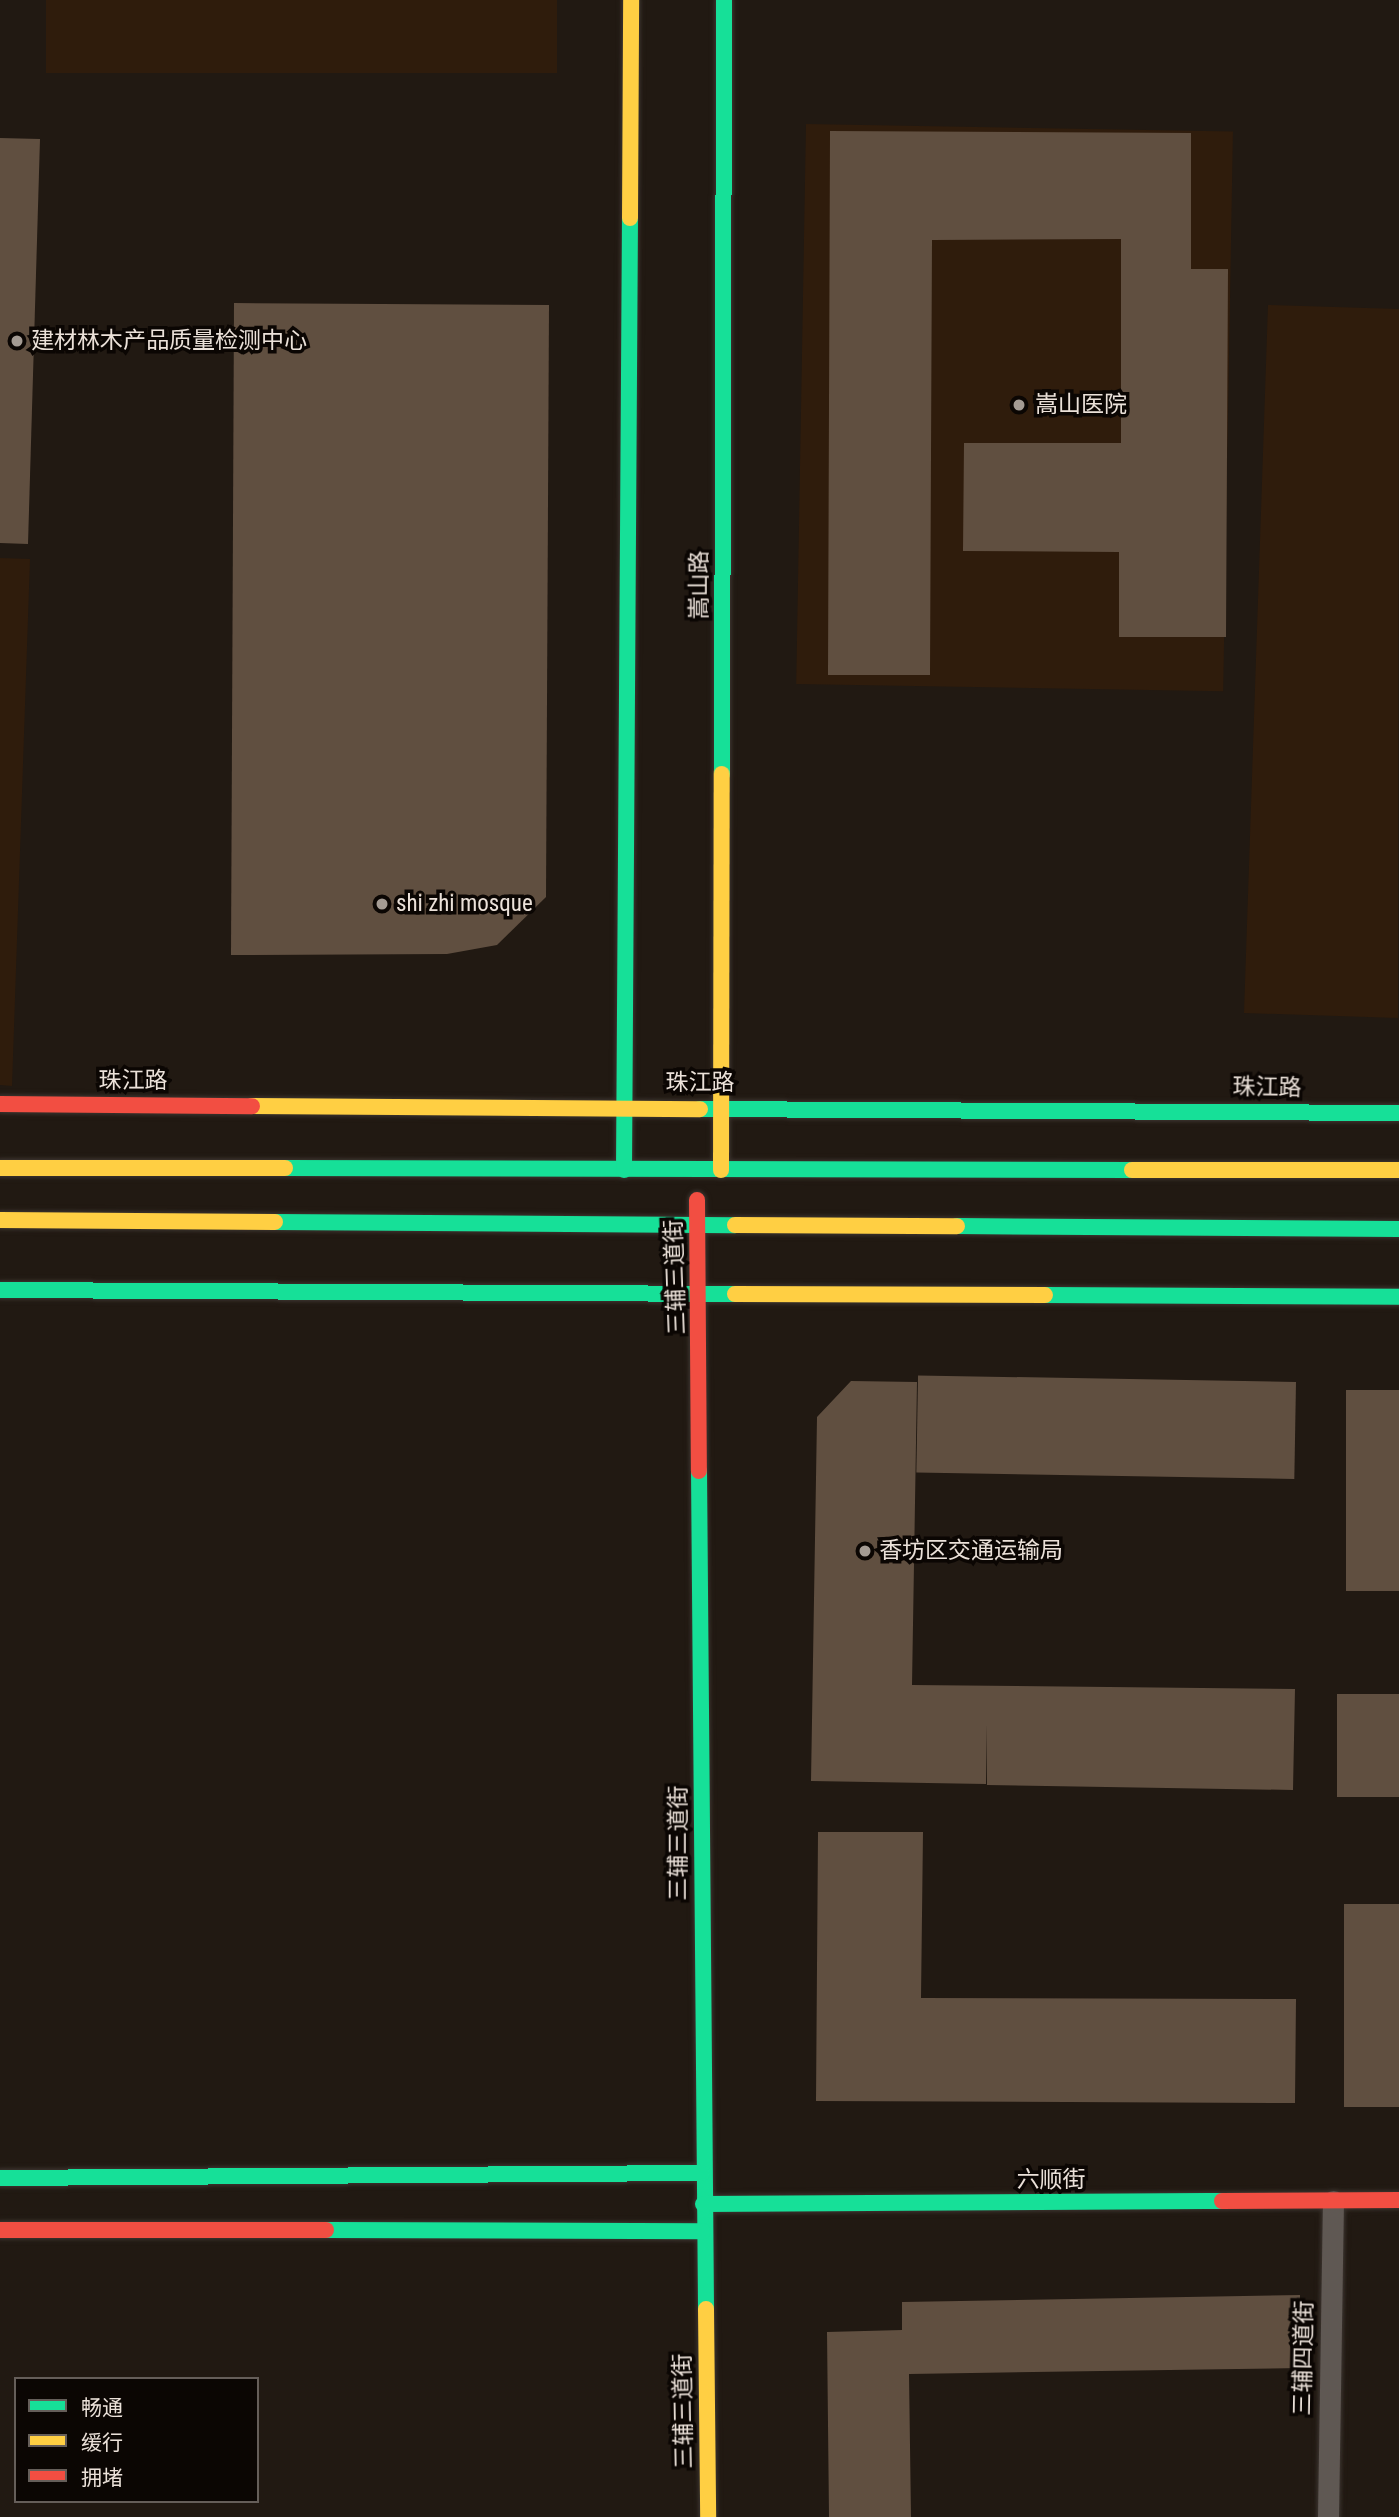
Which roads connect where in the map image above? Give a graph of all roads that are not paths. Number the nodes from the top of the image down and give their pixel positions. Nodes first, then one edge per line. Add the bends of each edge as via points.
1 (631, 0) edge
2 (724, 0) edge
3 (0, 1104) edge
4 (624, 1106) junction
5 (721, 1106) junction
6 (1399, 1113) edge
7 (0, 1168) edge
8 (624, 1170) junction
9 (695, 1170) junction
10 (721, 1170) junction
11 (1399, 1170) edge
12 (0, 1220) edge
13 (698, 1224) junction
14 (1399, 1229) edge
15 (0, 1290) edge
16 (701, 1294) junction
17 (1399, 1297) edge
18 (702, 2174) junction
19 (0, 2178) edge
20 (1399, 2200) edge
21 (1334, 2201) junction
22 (703, 2204) junction
23 (0, 2230) edge
24 (703, 2231) junction
25 (708, 2517) edge
26 (1328, 2517) edge

1 - 4 main road
2 - 5 main road, 嵩山路
3 - 4 main road, 珠江路
4 - 5 main road, 珠江路
4 - 8 main road
5 - 6 main road, 珠江路
5 - 10 main road, 嵩山路
7 - 8 main road
8 - 9 main road
9 - 10 main road
9 - 13 main road, 三辅三道街
10 - 11 main road
12 - 13 main road
13 - 14 main road
13 - 16 main road, 三辅三道街
15 - 16 main road
16 - 17 main road
16 - 18 main road, 三辅三道街
18 - 19 main road
18 - 22 main road, 三辅三道街
20 - 21 main road, 六顺街
21 - 22 main road, 六顺街
21 - 26 lane, 三辅四道街
22 - 24 main road, 三辅三道街
23 - 24 main road
24 - 25 main road, 三辅三道街

